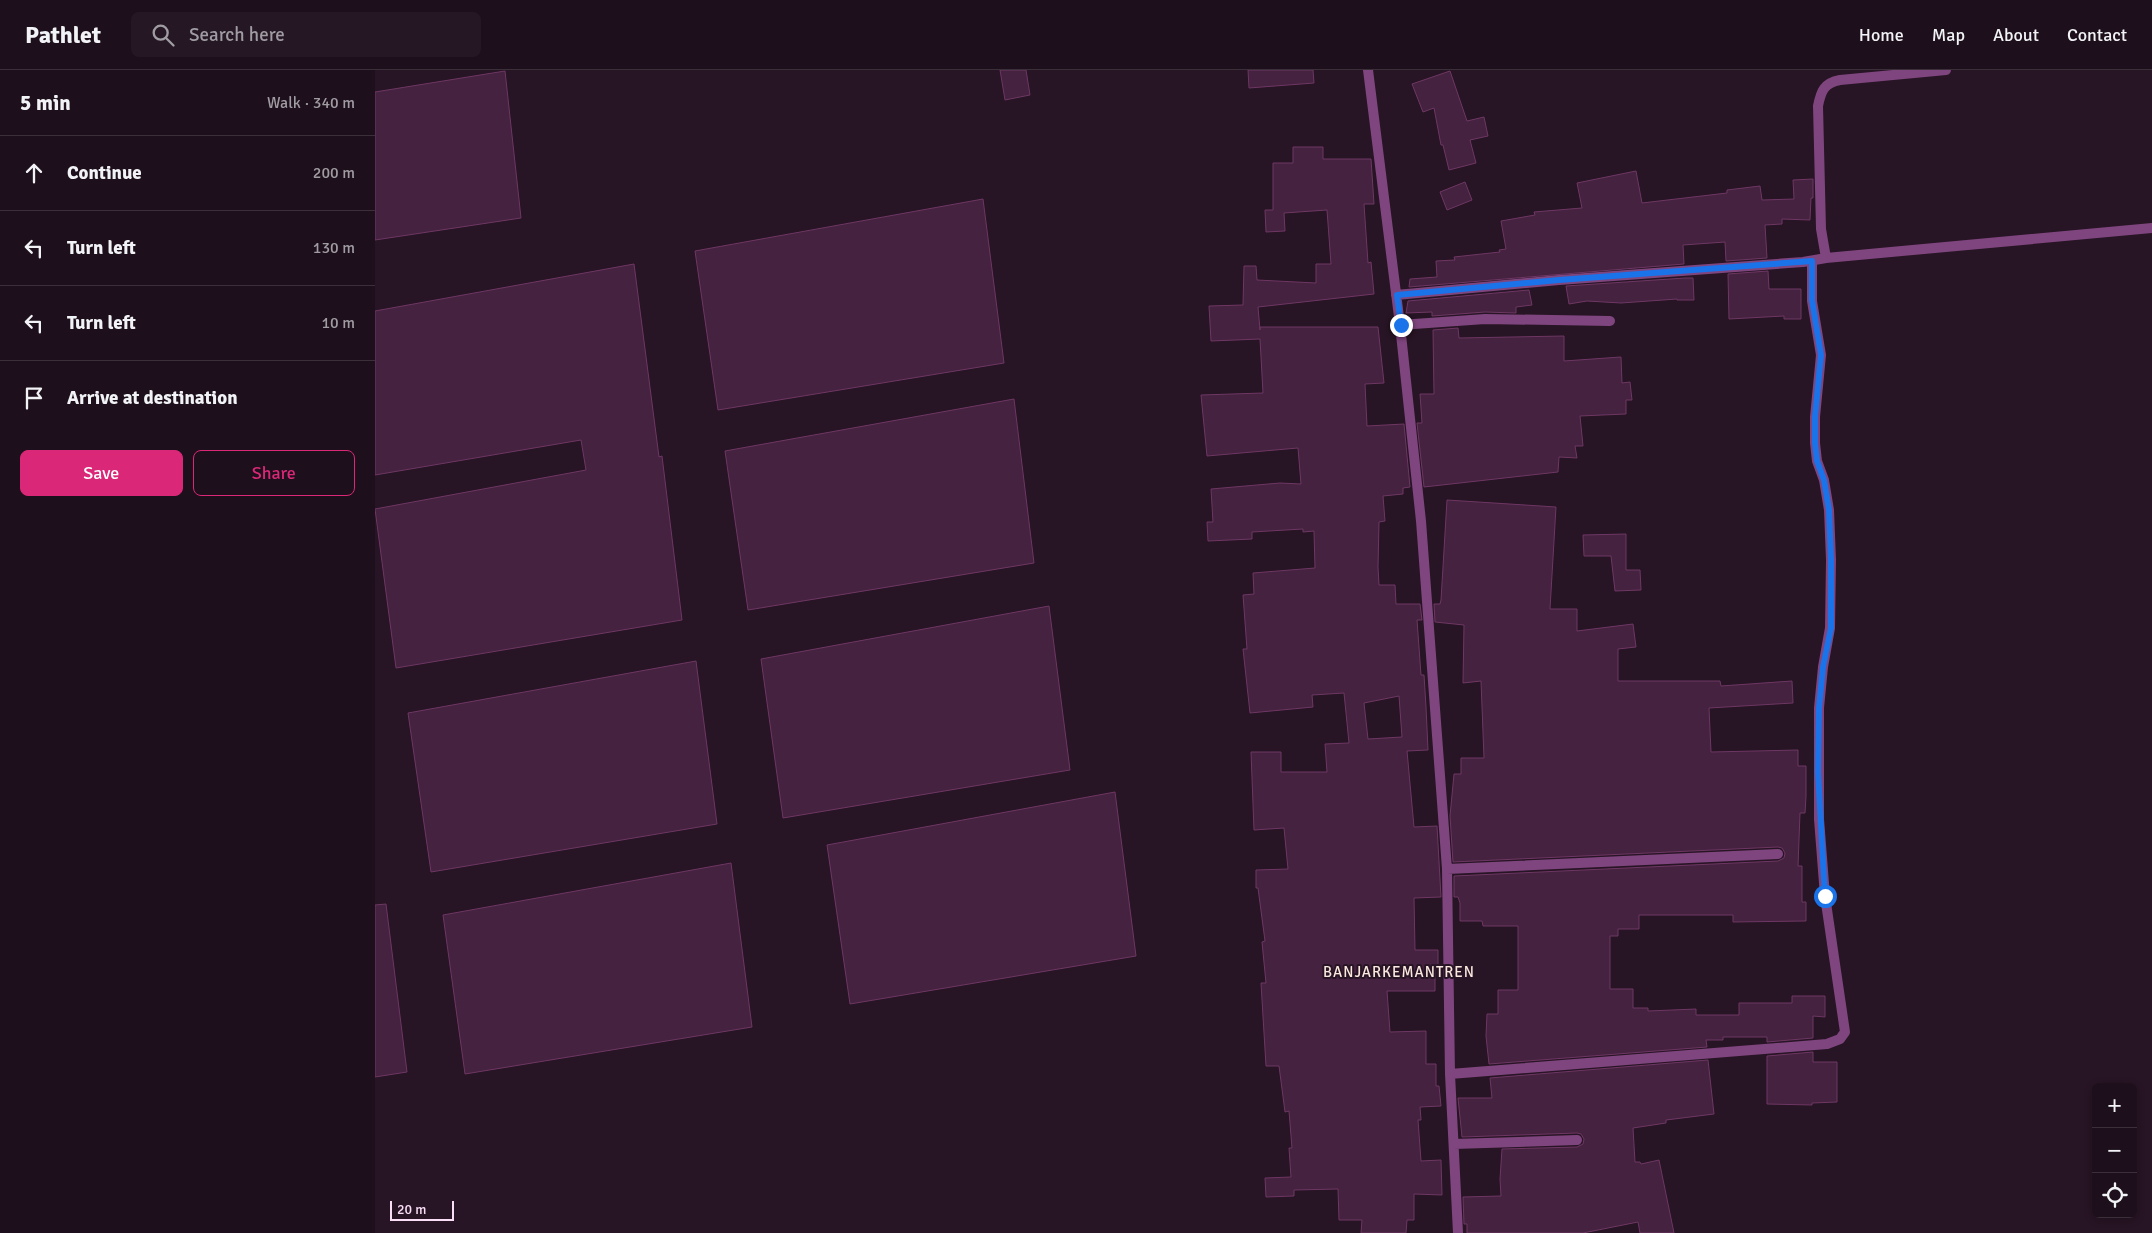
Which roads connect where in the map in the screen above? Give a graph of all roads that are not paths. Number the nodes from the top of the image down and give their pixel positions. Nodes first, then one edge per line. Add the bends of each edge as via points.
1 (1368, 70) edge
2 (1945, 70) edge
3 (2152, 228) edge
4 (1826, 258) junction
5 (1812, 261) junction
6 (1397, 295) junction
7 (1610, 321) dead end
8 (1401, 325) junction
9 (1778, 854) dead end
10 (1447, 869) junction
11 (1450, 1074) junction
12 (1577, 1140) dead end
13 (1454, 1144) junction
14 (1458, 1233) edge

1 - 6 street
2 - 4 street via 1840,80 1831,82 1821,92 1818,106 1821,229
3 - 4 street
4 - 5 street
5 - 6 street
5 - 11 street via 1812,300 1821,355 1815,443 1829,510 1831,560 1831,628 1819,708 1819,819 1825,896 1845,1032 1840,1039 1827,1044
6 - 8 street
7 - 8 street via 1485,319
8 - 10 street via 1421,521
9 - 10 street
10 - 11 street
11 - 13 street
12 - 13 street
13 - 14 street

